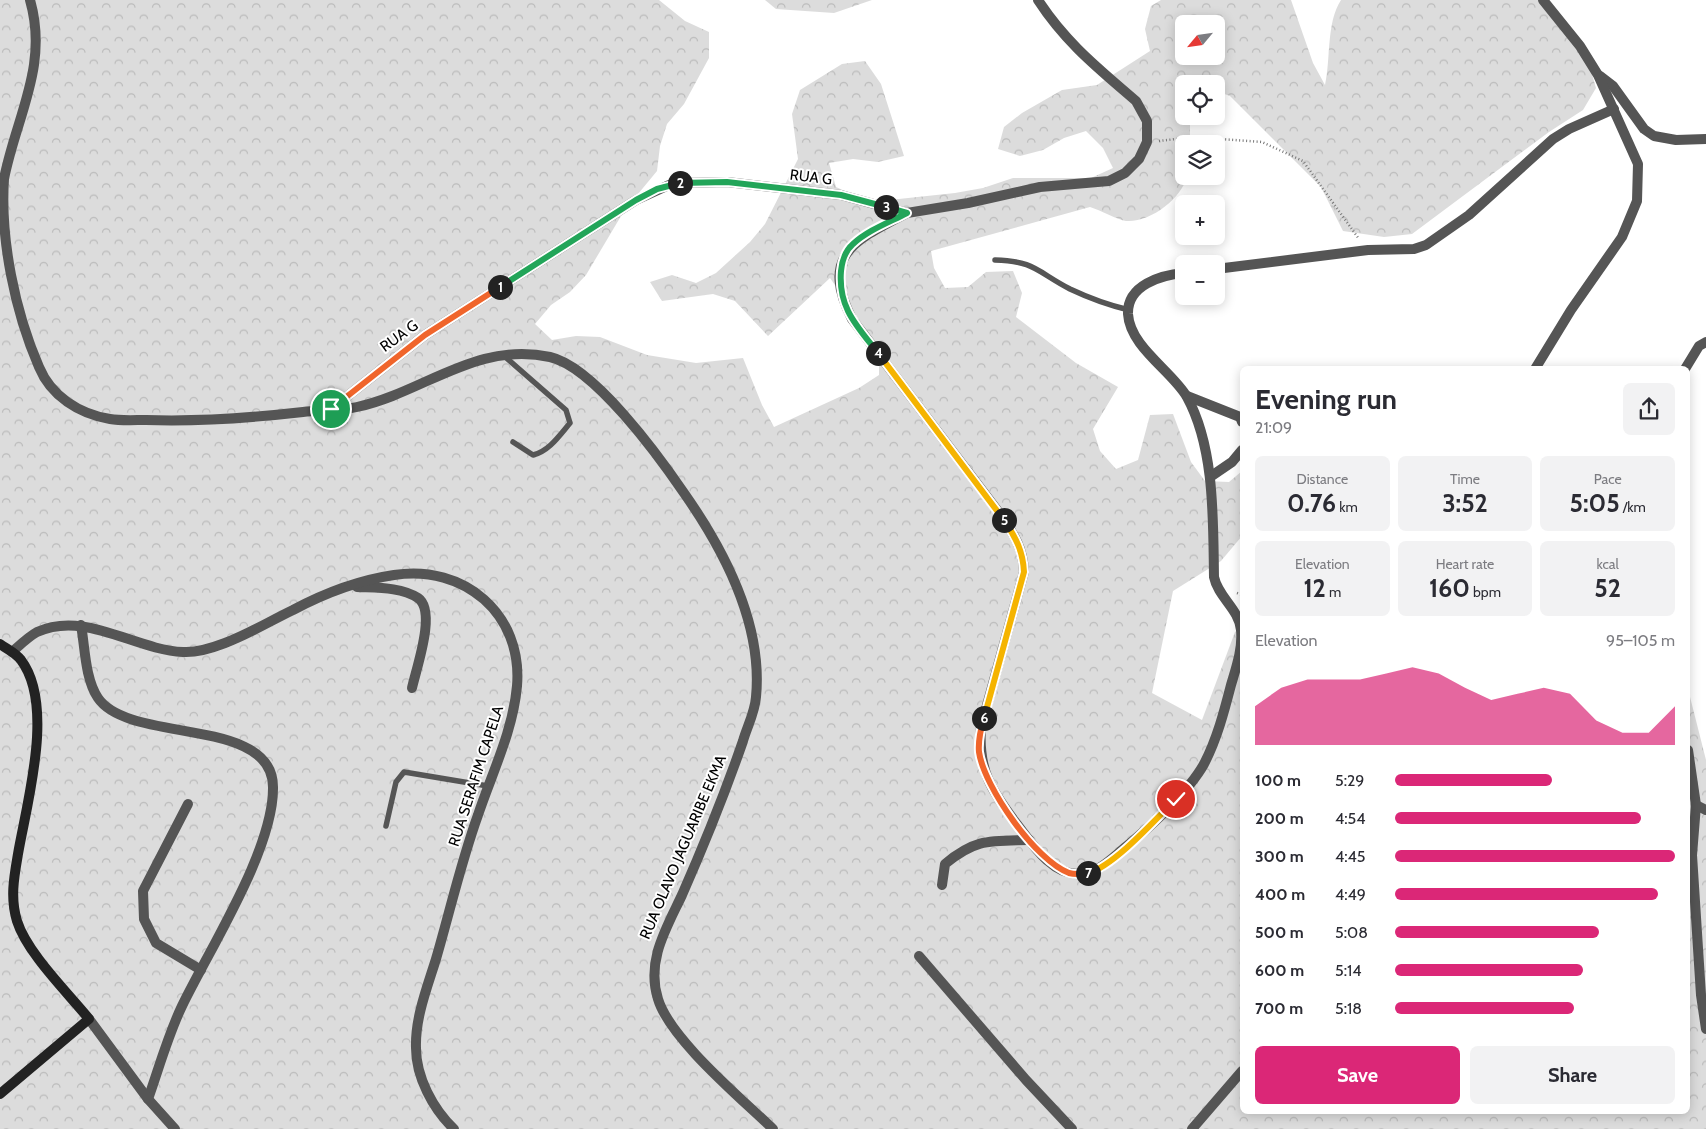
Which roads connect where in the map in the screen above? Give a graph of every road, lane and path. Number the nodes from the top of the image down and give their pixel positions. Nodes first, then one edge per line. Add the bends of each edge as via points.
1 (30, 0) edge
2 (1038, 0) edge
3 (1543, 0) edge
4 (1598, 75) junction
5 (1614, 109) junction
6 (1706, 139) edge
7 (1147, 142) junction
8 (907, 213) junction
9 (1368, 250) junction
10 (995, 260) dead end
11 (1225, 267) edge
12 (1175, 274) edge
13 (1129, 310) junction
14 (1706, 342) edge
15 (503, 355) junction
16 (1536, 366) edge
17 (1687, 366) edge
18 (1187, 396) junction
19 (331, 409) junction
20 (1240, 417) edge
21 (513, 442) dead end
22 (1240, 452) edge
23 (1210, 477) junction
24 (350, 587) junction
25 (81, 625) junction
26 (1240, 633) edge
27 (1240, 643) edge
28 (0, 644) edge
29 (12, 652) junction
30 (412, 688) dead end
31 (1690, 764) edge
32 (488, 786) junction
33 (188, 804) dead end
34 (1696, 806) junction
35 (1706, 810) edge
36 (386, 826) dead end
37 (1029, 840) junction
38 (942, 885) dead end
39 (919, 956) dead end
40 (201, 970) junction
41 (89, 1019) junction
42 (1706, 1030) edge
43 (1240, 1074) edge
44 (0, 1094) edge
45 (148, 1099) junction
46 (175, 1129) edge
47 (454, 1129) edge
48 (773, 1129) edge
49 (1072, 1129) edge
50 (1192, 1129) edge

1 - 19 street, RUA OLAVO JAGUARIBE EKMA via 37,41 34,72 3,184 2,237 18,313 41,373 59,397 80,410 110,419 238,419
2 - 7 street via 1072,46 1136,101 1147,121
3 - 4 street via 1580,46
4 - 5 street
4 - 6 street via 1613,86 1644,129 1654,136 1676,140
5 - 9 street via 1554,139 1469,215 1426,245 1414,249
5 - 16 street via 1638,164 1637,201 1622,237
7 - 8 street, RUA G via 1139,159 1125,173 1109,181 1040,187
7 - 9 path via 1192,137 1262,142 1303,161
8 - 19 street, RUA G via 841,195 727,182 683,182 657,189 425,335
8 - 37 street via 868,233 846,251 841,266 840,290 852,319 998,510 1023,554 1022,581 981,727 979,751 987,778
9 - 11 street
10 - 13 lane via 1015,260 1034,266 1068,288 1101,303
12 - 13 street via 1150,281 1135,293
13 - 18 street via 1133,330 1146,351
14 - 17 street via 1699,346
15 - 19 street, RUA OLAVO JAGUARIBE EKMA via 465,364 362,406
15 - 21 lane via 566,410 570,423 541,453 533,455
15 - 48 street, RUA OLAVO JAGUARIBE EKMA via 550,357 572,365 594,383 684,493 722,553 739,595 752,637 756,701 733,770 656,951 653,983 659,1005 669,1023
18 - 20 street
18 - 23 street via 1204,441
22 - 23 street
23 - 26 street via 1214,577 1237,615
24 - 25 street, RUA SERAFIM CAPELA via 199,651 164,650
24 - 30 street via 394,590 419,599 425,608 426,630
24 - 32 street, RUA SERAFIM CAPELA via 394,575 420,573 444,577 471,587 488,601 503,622 514,646 517,684 513,716
25 - 29 street, RUA SERAFIM CAPELA via 38,632
25 - 40 street via 92,688 103,704 128,718 229,741 253,752 270,770 273,795 265,832 246,879
27 - 37 street via 1221,724 1203,765 1176,799 1135,839 1092,872 1070,873 1041,854
28 - 29 main road
29 - 41 main road via 21,660 30,677 37,706 37,742 12,893 17,922 29,945
31 - 34 street
32 - 36 lane via 404,772 396,782
32 - 47 street, RUA SERAFIM CAPELA via 423,999 415,1046 417,1065 427,1092
33 - 40 street via 143,891 144,919 156,943
34 - 35 street
34 - 42 street via 1692,855 1700,995
37 - 38 street via 983,841 970,846 945,864
39 - 49 street
40 - 45 street via 181,1008
41 - 44 main road
41 - 45 street
43 - 50 street
45 - 46 street

